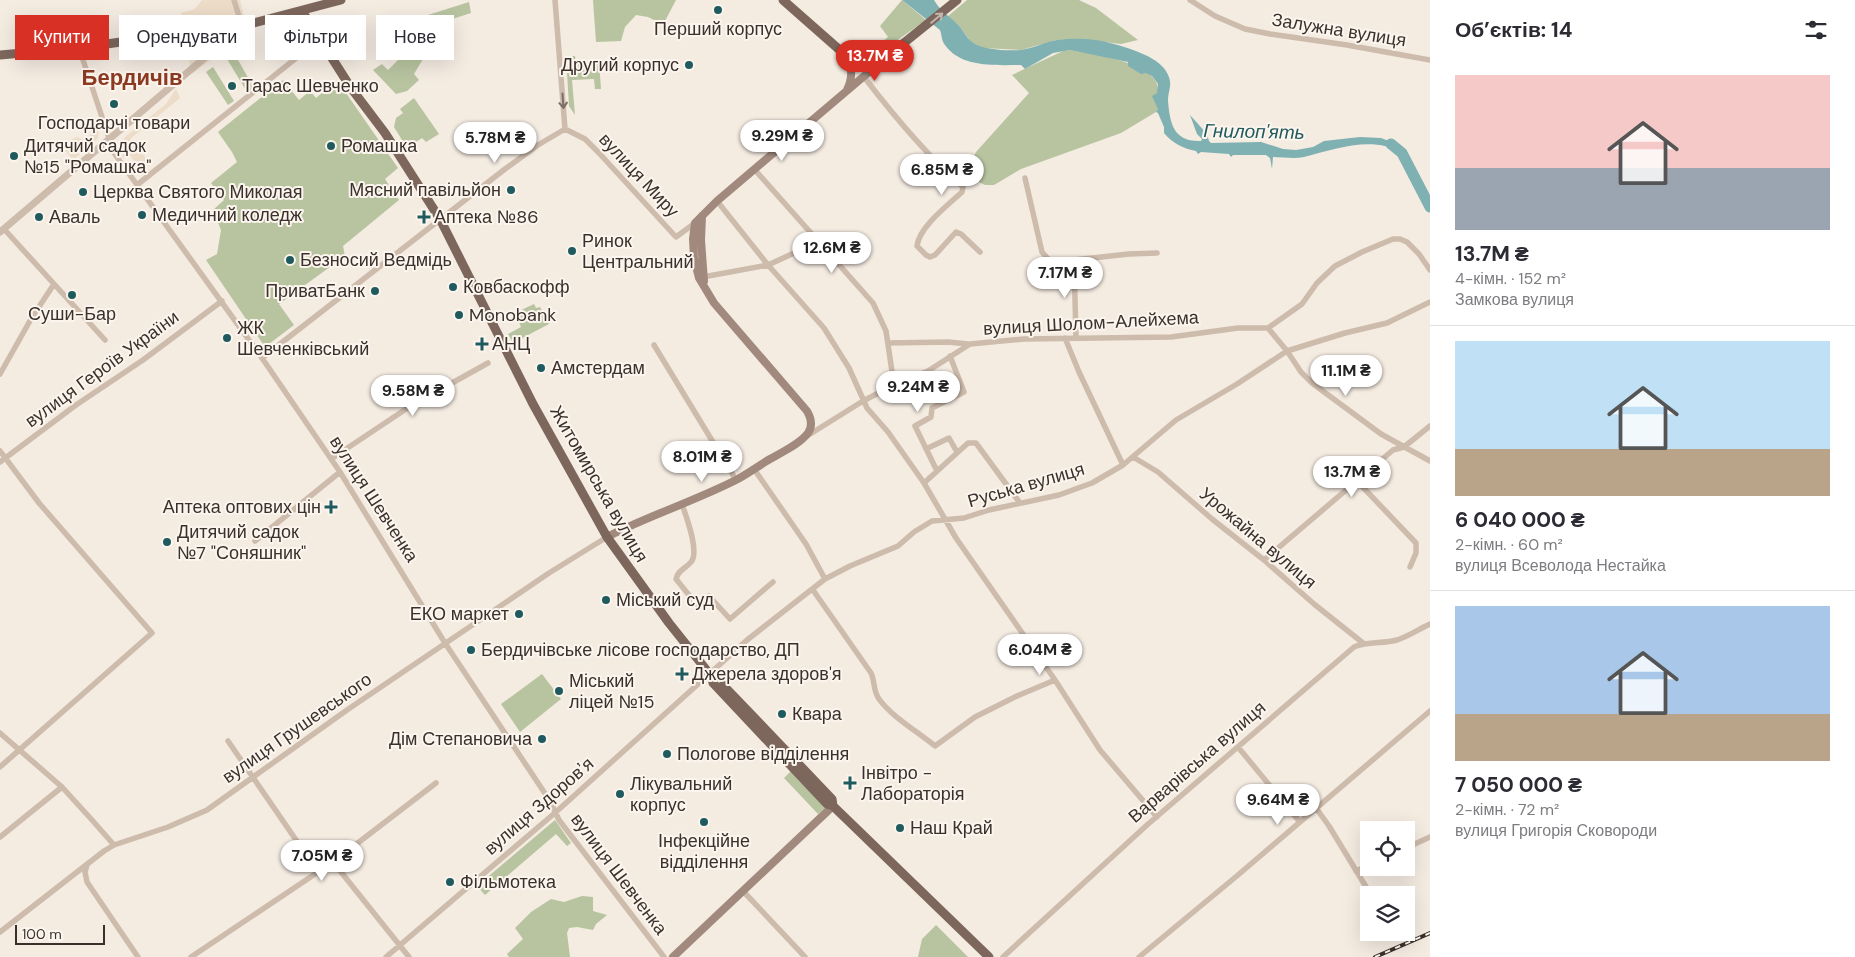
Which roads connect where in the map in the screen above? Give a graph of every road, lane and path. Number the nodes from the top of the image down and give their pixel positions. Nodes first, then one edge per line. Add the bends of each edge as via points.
1 (234, 0) edge
2 (341, 0) edge
3 (555, 0) edge
4 (783, 0) edge
5 (1190, 0) edge
6 (324, 2) edge
7 (954, 3) edge
8 (302, 11) junction
9 (239, 15) edge
10 (305, 15) edge
11 (255, 23) edge
12 (842, 52) junction
13 (15, 54) edge
14 (0, 55) edge
15 (889, 56) junction
16 (83, 60) edge
17 (202, 60) edge
18 (294, 60) edge
19 (333, 60) edge
20 (1430, 60) edge
21 (864, 77) junction
22 (846, 92) junction
23 (565, 130) junction
24 (108, 140) junction
25 (755, 170) junction
26 (1025, 178) dead end
27 (137, 185) junction
28 (717, 201) junction
29 (703, 214) junction
30 (440, 219) junction
31 (695, 222) junction
32 (2, 231) edge
33 (818, 242) junction
34 (980, 252) dead end
35 (1158, 253) dead end
36 (1074, 260) junction
37 (768, 265) junction
38 (1430, 270) edge
39 (703, 277) junction
40 (54, 284) junction
41 (704, 288) junction
42 (222, 301) junction
43 (1430, 302) edge
44 (1268, 328) junction
45 (1065, 338) junction
46 (1076, 338) junction
47 (105, 340) dead end
48 (888, 343) junction
49 (970, 344) junction
50 (654, 345) dead end
51 (1287, 351) junction
52 (950, 356) junction
53 (262, 358) junction
54 (488, 363) dead end
55 (0, 374) edge
56 (894, 385) junction
57 (863, 401) junction
58 (1430, 426) edge
59 (803, 438) junction
60 (1404, 447) junction
61 (926, 449) junction
62 (0, 451) edge
63 (958, 452) junction
64 (1133, 457) junction
65 (331, 458) junction
66 (2, 460) edge
67 (1430, 461) edge
68 (1123, 465) junction
69 (754, 469) junction
70 (937, 470) junction
71 (340, 472) junction
72 (736, 480) junction
73 (1357, 481) junction
74 (924, 483) junction
75 (1020, 503) junction
76 (682, 504) junction
77 (946, 520) junction
78 (607, 537) junction
79 (255, 541) dead end
80 (1264, 560) junction
81 (1410, 567) dead end
82 (825, 579) junction
83 (773, 582) dead end
84 (812, 590) junction
85 (1430, 624) edge
86 (445, 643) junction
87 (1364, 643) junction
88 (711, 676) junction
89 (1055, 680) junction
90 (1430, 711) edge
91 (0, 733) edge
92 (228, 741) dead end
93 (1238, 747) junction
94 (19, 750) junction
95 (0, 766) edge
96 (253, 779) junction
97 (436, 783) dead end
98 (62, 787) junction
99 (833, 806) junction
100 (1316, 808) junction
101 (556, 812) junction
102 (1157, 817) junction
103 (1299, 821) junction
104 (0, 837) edge
105 (1430, 837) edge
106 (1415, 844) edge
107 (114, 845) junction
108 (333, 862) junction
109 (87, 865) junction
110 (1360, 869) edge
111 (1356, 871) junction
112 (318, 872) junction
113 (1365, 886) edge
114 (743, 891) junction
115 (0, 932) edge
116 (400, 945) junction
117 (138, 957) edge
118 (191, 957) edge
119 (386, 957) edge
120 (409, 957) edge
121 (664, 957) edge
122 (673, 957) edge
123 (805, 957) edge
124 (989, 957) edge
125 (1003, 957) edge
126 (1139, 957) edge

1 - 9 street
2 - 6 main road
3 -> 23 street
4 - 12 main road
5 - 20 street, Залужна вулиця via 1215,16 1246,29
6 - 8 main road
15 -> 7 main road
8 - 10 main road, Житомирська вулиця
8 - 11 main road
12 - 15 main road via 863,59
12 - 22 main road via 850,64 852,75
13 - 14 main road
15 - 21 main road
16 - 24 street, вулиця Шевченка
17 - 24 street
18 - 27 street
19 - 30 main road, Житомирська вулиця
21 - 22 main road
21 - 34 street via 909,132 963,187 962,192 920,237 917,246 930,257 956,232
22 - 25 main road
23 - 30 street via 538,145
23 - 31 street, вулиця Миру via 585,140 599,153 676,238
24 - 27 street, вулиця Шевченка
24 - 32 street
25 - 28 main road
25 - 33 street
26 - 36 street via 1042,252 1055,262
27 - 42 street, вулиця Шевченка
28 - 29 main road
28 - 37 street
29 - 31 main road
29 - 39 main road
30 - 53 street
30 - 78 main road, Житомирська вулиця via 533,404
31 - 41 main road via 695,263
32 - 40 street
33 - 37 street
33 - 48 street via 873,303
35 - 36 street
36 - 46 street
37 - 39 street
37 - 57 street via 824,328 849,368
38 - 44 street via 1406,242 1386,240 1335,266 1302,304
39 - 41 main road
40 - 47 street
40 - 55 street
41 - 59 main road via 714,304 807,411 811,418 810,428
42 - 53 street, вулиця Шевченка
42 - 66 street, вулиця Героїв України
43 - 51 street, Руська вулиця via 1387,323
44 - 46 street, вулиця Шолом-Алейхема via 1238,328 1171,337
44 - 51 street
45 - 46 street, вулиця Шолом-Алейхема
45 - 49 street, вулиця Шолом-Алейхема
45 - 68 street
48 - 49 street
48 - 56 street
49 - 52 street, вулиця Шолом-Алейхема
50 - 72 street
51 - 60 street via 1312,383 1359,420
51 - 64 street, Руська вулиця via 1176,420
52 - 56 street, вулиця Шолом-Алейхема via 928,371
52 - 61 street via 964,392 932,408 931,417 915,426
53 - 65 street, вулиця Шевченка
54 - 65 street via 409,407
56 - 57 street, вулиця Шолом-Алейхема
57 - 59 street, вулиця Шолом-Алейхема
57 - 74 street
58 - 60 street
59 - 69 main road, вулиця Шолом-Алейхема
60 - 67 street
60 - 73 street via 1393,450
61 - 63 street via 949,438
61 - 70 street
62 - 66 street
63 - 70 street
63 - 75 street via 968,443 976,442
64 - 68 street, Руська вулиця
64 - 80 street, Урожайна вулиця via 1158,472
65 - 71 street, вулиця Шевченка
66 - 94 street via 152,633
68 - 75 street, Руська вулиця via 1092,484
69 - 72 main road, вулиця Шолом-Алейхема
69 - 82 street via 806,544
70 - 74 street
71 - 79 street
71 - 86 street, вулиця Шевченка
72 - 76 main road, вулиця Шолом-Алейхема
73 - 80 street
73 - 81 street via 1416,543
74 - 77 street
75 - 77 street, Руська вулиця
76 - 78 main road, вулиця Шолом-Алейхема
76 - 83 street via 694,551 692,560 678,572 676,579 697,604 709,596 730,619
77 - 82 street, Руська вулиця via 932,521 898,546
77 - 89 street
78 - 86 street, вулиця Грушевського
78 - 88 main road, Житомирська вулиця
80 - 87 street, Урожайна вулиця
82 - 84 street, Руська вулиця
84 - 88 street, Руська вулиця via 747,640
84 - 89 street via 871,673 878,698 935,746 975,717
85 - 87 street, Варварівська вулиця via 1396,640
86 - 96 street, вулиця Грушевського
86 - 101 street, вулиця Шевченка
87 - 93 street, Варварівська вулиця via 1343,656
88 - 99 main road, Житомирська вулиця via 713,683 752,726 827,804
88 - 101 street, вулиця Здоровʼя
89 - 102 street via 1100,750
90 - 100 street
91 - 94 street
92 - 96 street
93 - 102 street, Варварівська вулиця
93 - 103 street
94 - 95 street
94 - 98 street
96 - 107 street, вулиця Грушевського via 207,810
96 - 112 street
97 - 108 street
98 - 104 street
98 - 107 street
99 - 114 main road
99 - 124 main road, Житомирська вулиця
100 - 103 street
100 - 111 street
101 - 116 street, вулиця Здоровʼя
101 - 121 street, вулиця Шевченка via 576,844
102 - 125 street, Варварівська вулиця
103 - 126 street
105 - 106 street
107 - 109 street, вулиця Грушевського
108 - 112 street
108 - 116 street
109 - 115 street, вулиця Грушевського
109 - 117 street via 87,882
110 - 111 street
111 - 113 street
112 - 118 street
114 - 122 main road
114 - 123 street
116 - 119 street, вулиця Здоровʼя
116 - 120 street

